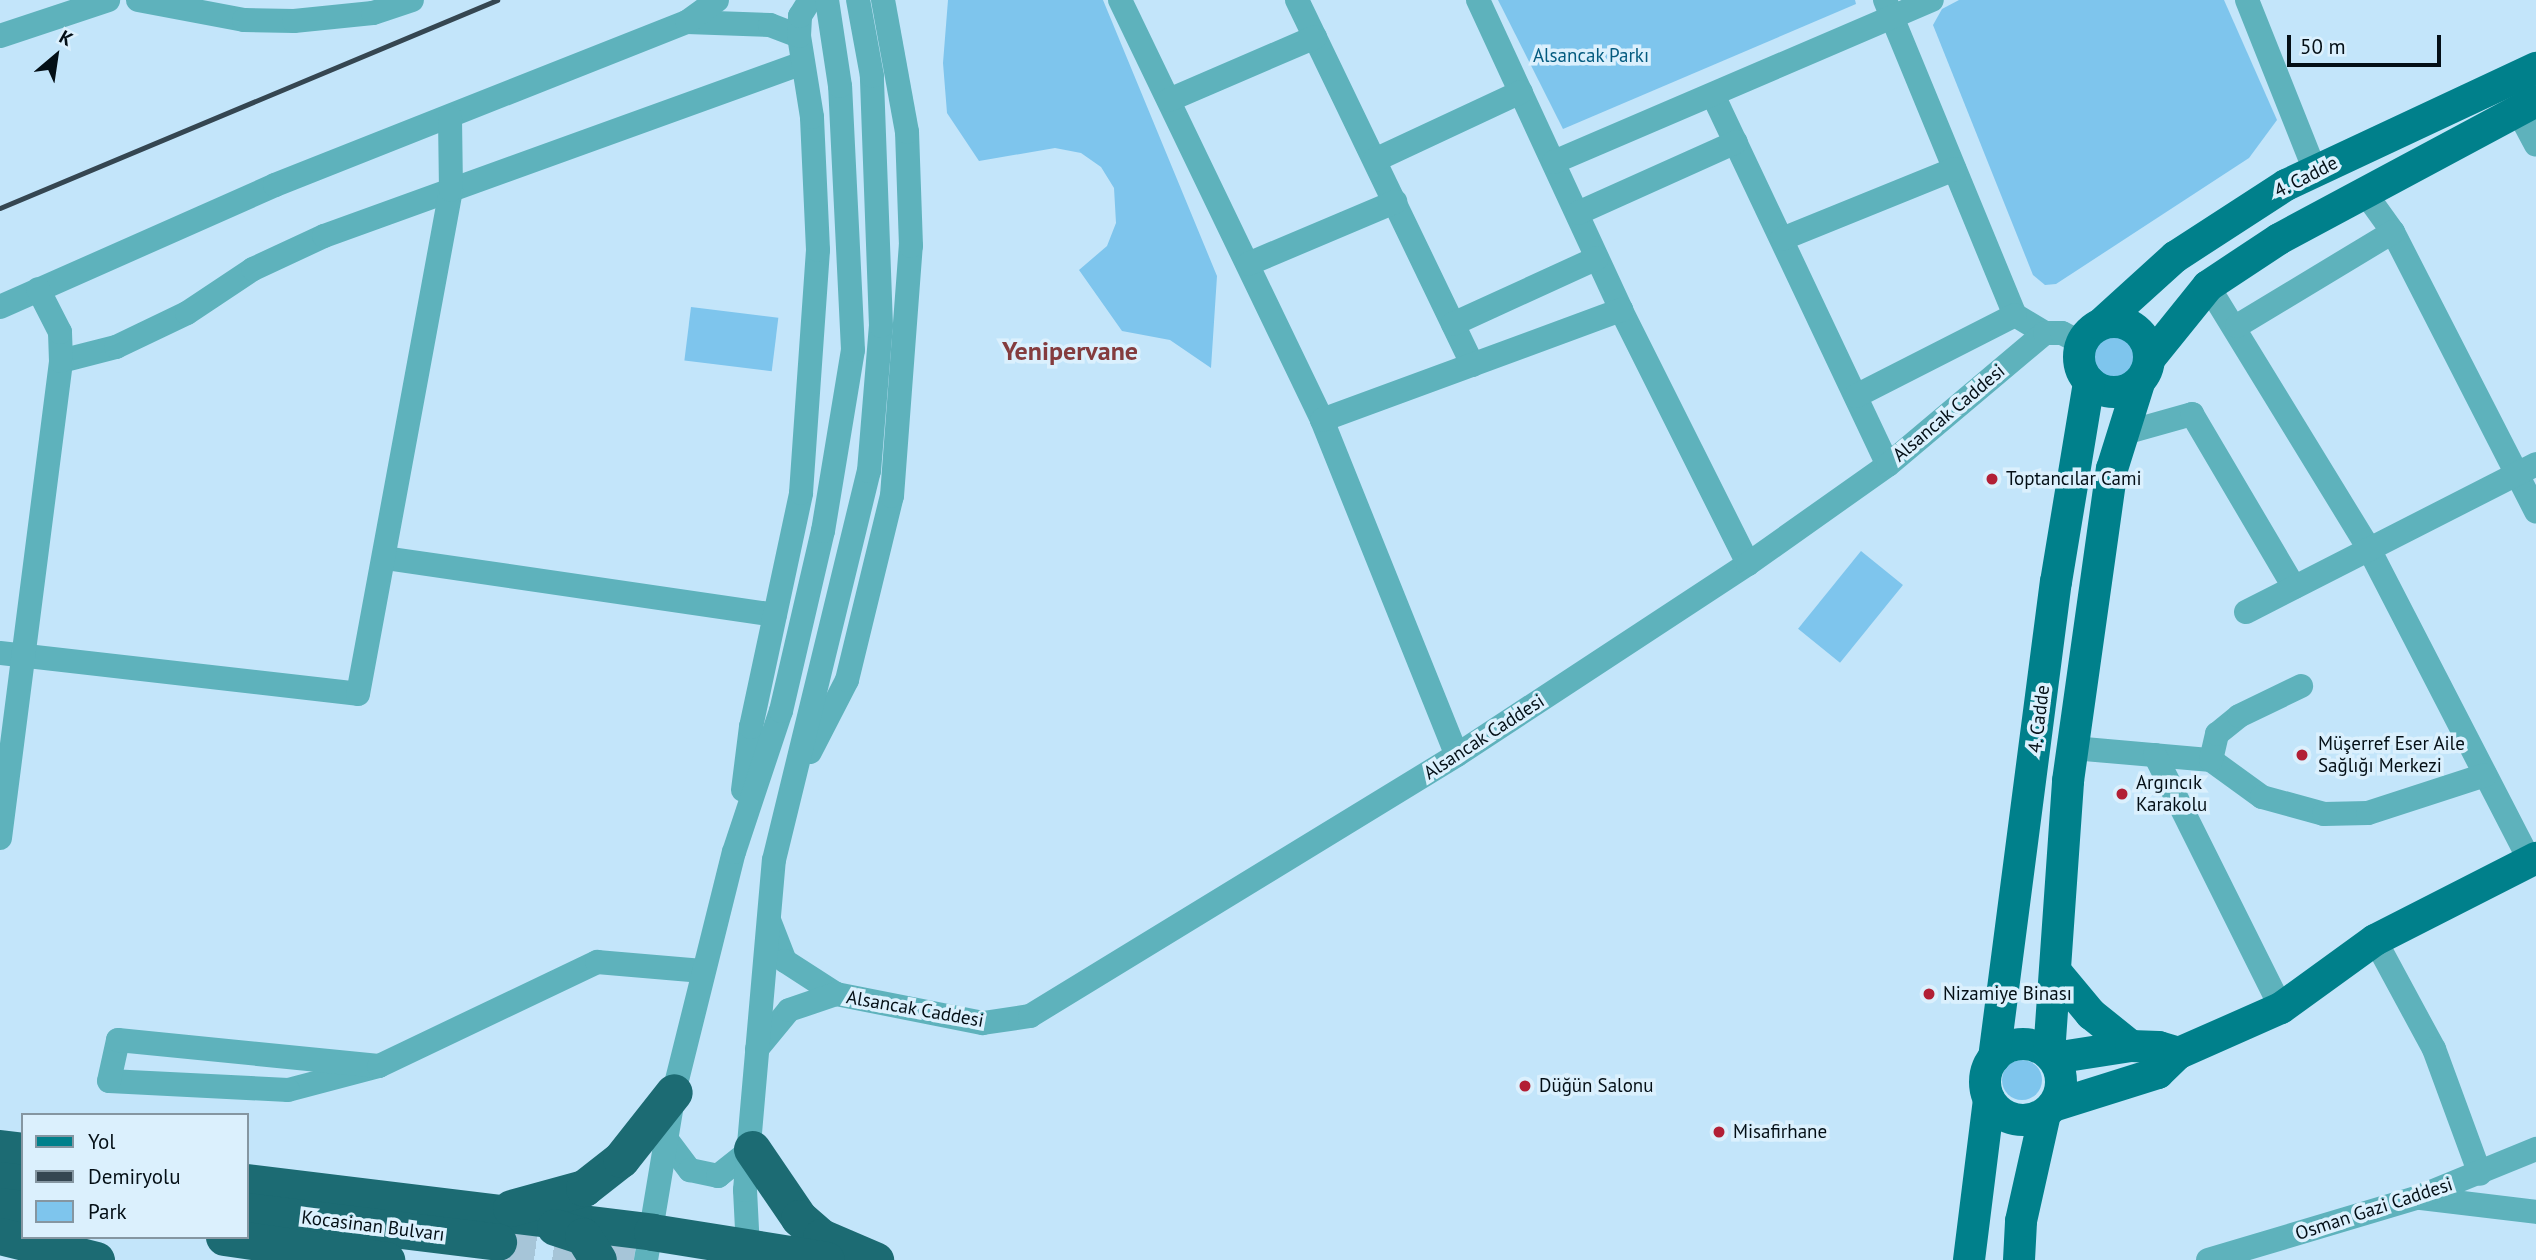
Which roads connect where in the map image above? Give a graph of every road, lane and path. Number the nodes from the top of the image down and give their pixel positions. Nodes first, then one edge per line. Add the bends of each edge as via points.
1 (108, 0) edge
2 (138, 0) edge
3 (412, 0) edge
4 (717, 0) edge
5 (810, 0) edge
6 (827, 0) edge
7 (1121, 0) edge
8 (1297, 0) edge
9 (1478, 0) edge
10 (1932, 0) edge
11 (2247, 0) edge
12 (873, 3) edge
13 (1889, 9) edge
14 (687, 22) junction
15 (0, 36) edge
16 (799, 36) junction
17 (1315, 37) junction
18 (803, 63) junction
19 (2536, 68) edge
20 (1521, 92) junction
21 (1713, 95) junction
22 (1169, 100) junction
23 (2527, 106) edge
24 (450, 117) junction
25 (1736, 142) junction
26 (2536, 145) edge
27 (1374, 160) junction
28 (1554, 162) junction
29 (1954, 169) junction
30 (2315, 171) junction
31 (451, 191) junction
32 (2365, 193) junction
33 (1395, 202) junction
34 (1577, 213) junction
35 (2393, 232) junction
36 (1782, 239) junction
37 (1597, 258) junction
38 (1248, 264) junction
39 (2208, 286) junction
40 (38, 289) junction
41 (0, 307) edge
42 (1621, 310) junction
43 (2015, 315) junction
44 (1453, 324) junction
45 (2236, 326) junction
46 (2045, 333) junction
47 (2091, 334) junction
48 (61, 361) junction
49 (1473, 365) junction
50 (2144, 370) junction
51 (2089, 382) junction
52 (1856, 396) junction
53 (1322, 420) junction
54 (2121, 434) junction
55 (1888, 465) junction
56 (2526, 469) edge
57 (2536, 511) edge
58 (2369, 549) junction
59 (385, 558) junction
60 (1748, 564) junction
61 (2294, 587) junction
62 (2246, 612) dead end
63 (775, 615) junction
64 (11, 654) edge
65 (2301, 686) dead end
66 (2073, 748) junction
67 (1457, 755) junction
68 (2155, 755) junction
69 (2211, 760) junction
70 (2485, 775) junction
71 (792, 789) junction
72 (0, 838) edge
73 (734, 852) junction
74 (2533, 860) edge
75 (769, 920) junction
76 (2375, 940) junction
77 (704, 971) junction
78 (2056, 972) junction
79 (836, 994) junction
80 (2281, 1008) junction
81 (2131, 1046) junction
82 (757, 1049) junction
83 (2179, 1053) junction
84 (2051, 1056) junction
85 (1994, 1058) junction
86 (379, 1066) junction
87 (674, 1092) junction
88 (1989, 1099) junction
89 (2049, 1110) junction
90 (667, 1139) junction
91 (0, 1148) edge
92 (752, 1149) junction
93 (2536, 1149) edge
94 (21, 1151) edge
95 (2480, 1174) junction
96 (0, 1180) edge
97 (248, 1182) edge
98 (21, 1183) edge
99 (2416, 1198) junction
100 (0, 1206) edge
101 (21, 1209) edge
102 (248, 1211) edge
103 (2536, 1212) edge
104 (491, 1228) junction
105 (0, 1236) edge
106 (238, 1239) edge
107 (649, 1246) edge
108 (750, 1254) edge
109 (0, 1259) edge
110 (9, 1260) edge
111 (96, 1260) edge
112 (386, 1260) edge
113 (598, 1260) edge
114 (826, 1260) edge
115 (875, 1260) edge
116 (1969, 1260) edge
117 (2019, 1260) edge
118 (2208, 1260) edge

1 - 15 street
2 - 3 street via 244,20 294,21 373,13
4 - 14 street
5 - 16 street via 800,16
6 - 73 street via 840,86 853,350 817,556 781,711
7 - 22 street
8 - 17 street
9 - 20 street
10 - 13 street
11 - 30 street
12 - 71 street via 881,326 870,458
12 - 71 street via 907,132 911,246 892,496 847,680
13 - 21 street
13 - 29 street
14 - 16 street via 770,25
14 - 24 street
16 - 18 street
17 - 22 street
17 - 27 street
18 - 31 street
18 - 63 street via 812,117 818,250 801,493
19 - 30 main road, 4. Cadde
20 - 27 street
20 - 28 street
21 - 25 street
21 - 28 street
22 - 38 street
23 - 26 street
23 - 32 main road, 4. Cadde
24 - 31 street
24 - 40 street via 275,185
25 - 34 street
25 - 36 street
27 - 33 street
28 - 34 street
29 - 36 street
29 - 43 street
30 - 47 main road, 4. Cadde via 2175,257
31 - 48 street via 288,251 187,313 116,346
31 - 59 street
32 - 35 street
32 - 39 main road, 4. Cadde via 2279,239
33 - 38 street
33 - 44 street
34 - 37 street
35 - 45 street
35 - 56 street
36 - 52 street
37 - 42 street
37 - 44 street
38 - 53 street
39 - 45 street
39 - 50 main road, 4. Cadde
40 - 41 street
40 - 48 street via 60,332
42 - 49 street
42 - 60 street
43 - 46 street
43 - 52 street
44 - 49 street
45 - 58 street
46 - 47 street
46 - 55 street, Alsancak Caddesi
47 - 50 main road via 2115,322 2140,333
47 - 51 main road via 2081,370
48 - 64 street
49 - 53 street
50 - 51 main road via 2114,393
50 - 54 main road, 4. Cadde
51 - 85 main road, 4. Cadde via 2056,582
52 - 55 street
53 - 67 street
54 - 61 street via 2192,414
54 - 66 main road, 4. Cadde via 2112,469
55 - 60 street, Alsancak Caddesi
56 - 57 street
56 - 58 street
58 - 61 street
58 - 70 street
59 - 63 street
59 - 64 street via 358,694
60 - 67 street, Alsancak Caddesi
61 - 62 street
63 - 73 street via 751,727
64 - 72 street
65 - 69 street via 2239,716 2217,734
66 - 68 street
66 - 78 main road, 4. Cadde via 2061,852
67 - 79 street, Alsancak Caddesi via 1030,1016 983,1023
68 - 69 street
68 - 80 street
69 - 70 street via 2262,797 2324,814 2368,813
70 - 74 street
71 - 75 street via 774,860
73 - 77 street
74 - 76 main road
75 - 79 street, Alsancak Caddesi via 785,961
75 - 82 street
76 - 80 main road
76 - 95 street via 2434,1049
77 - 86 street via 597,962
77 - 87 street
78 - 81 main road via 2091,1014
78 - 84 main road, 4. Cadde
79 - 82 street, Alsancak Caddesi via 789,1010
80 - 83 main road
81 - 83 main road via 2159,1046
81 - 84 main road
82 - 92 street
83 - 89 main road via 2158,1073
84 - 85 main road via 2021,1044
84 - 89 main road via 2061,1088
85 - 88 main road via 1986,1075
86 - 86 street via 288,1090 109,1081 118,1040
87 - 90 street
87 - 104 highway via 621,1159 584,1188
88 - 89 main road via 2014,1119
88 - 116 main road
89 - 117 main road via 2021,1221
90 - 92 street via 690,1170 718,1176
90 - 107 street
91 - 94 highway
92 - 108 street via 745,1190
92 - 115 highway via 799,1218 821,1237
93 - 95 street, Osman Gazi Caddesi
95 - 99 street, Osman Gazi Caddesi
96 - 98 highway
97 - 104 highway
99 - 103 street
99 - 118 street, Osman Gazi Caddesi
100 - 101 highway
102 - 104 highway, Kocasinan Bulvarı
104 - 107 highway
104 - 113 highway via 574,1231 590,1243
105 - 111 highway
106 - 112 highway, Kocasinan Bulvarı
107 - 108 highway
108 - 114 highway
109 - 110 highway

